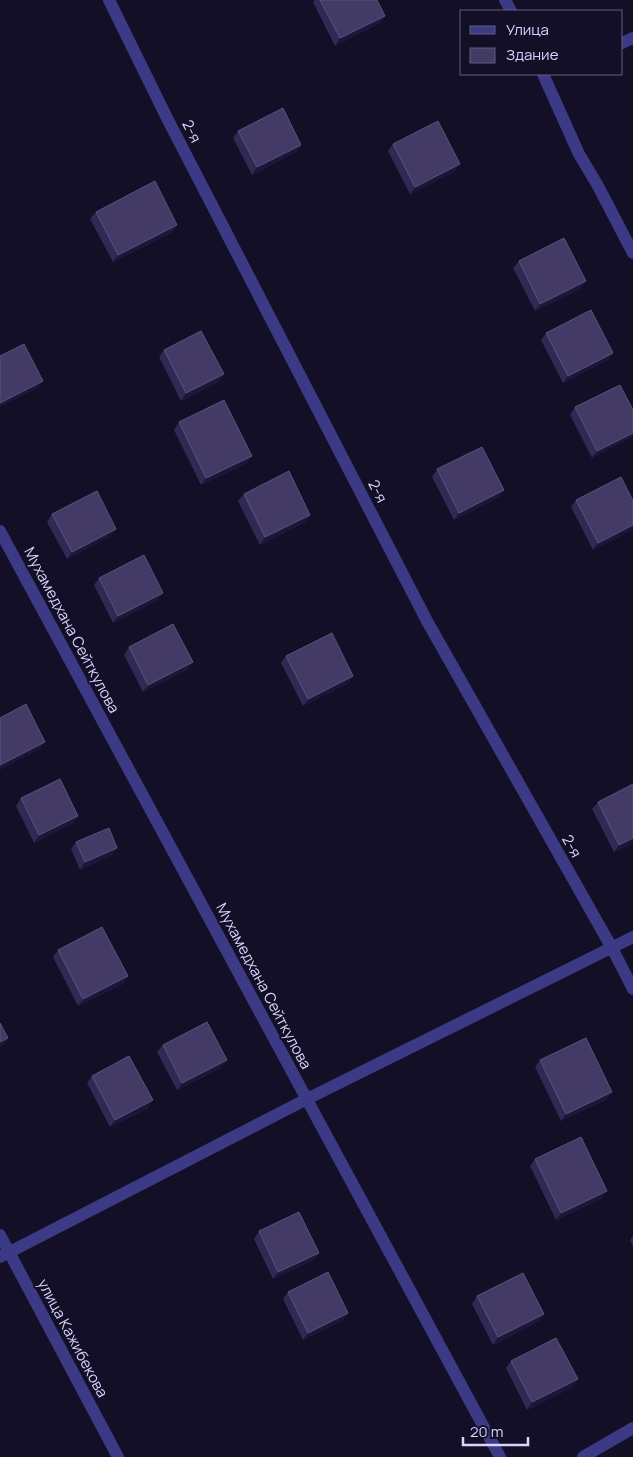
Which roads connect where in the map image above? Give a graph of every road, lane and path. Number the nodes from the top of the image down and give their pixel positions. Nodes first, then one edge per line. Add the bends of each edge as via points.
1 (109, 0) edge
2 (547, 75) edge
3 (633, 253) edge
4 (0, 531) edge
5 (633, 937) edge
6 (612, 948) junction
7 (633, 989) edge
8 (307, 1099) junction
9 (0, 1235) edge
10 (5, 1255) edge
11 (633, 1428) edge
12 (118, 1457) edge
13 (500, 1457) edge
14 (583, 1457) edge

1 - 6 street, 2-я via 427,621
2 - 3 street via 579,154
4 - 8 street, Мухамедхана Сейткулова
5 - 6 street
6 - 7 street, 2-я
6 - 8 street
8 - 10 street
8 - 13 street, Мухамедхана Сейткулова
9 - 10 street, улица Кажибекова
10 - 12 street, улица Кажибекова
11 - 14 street

